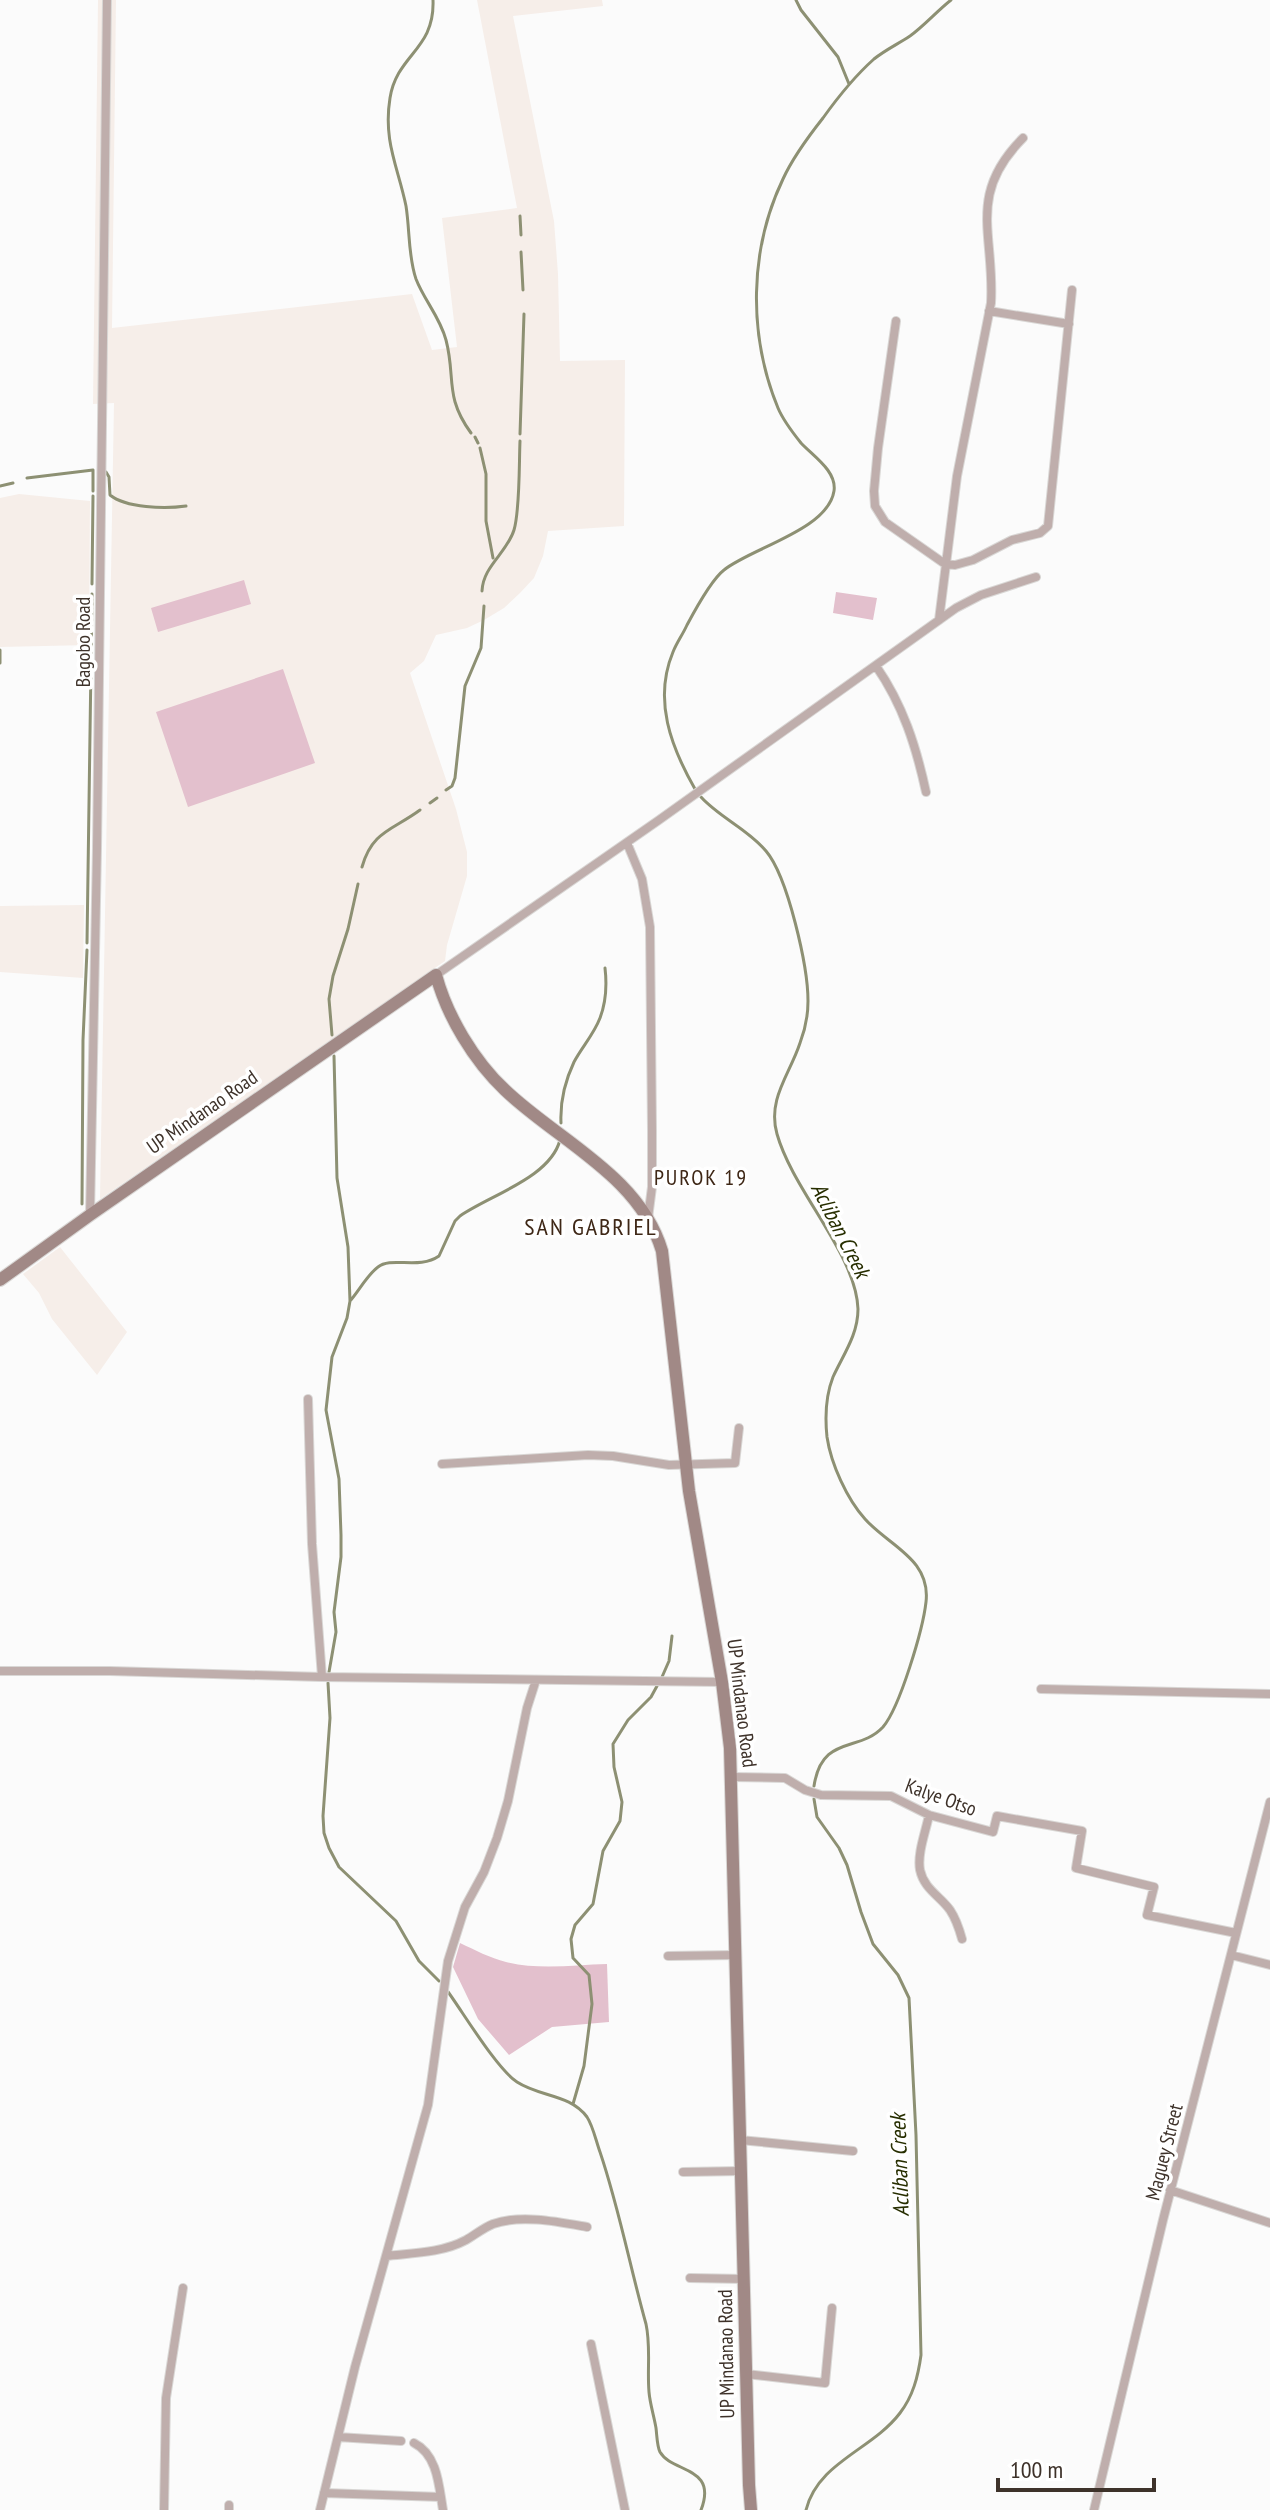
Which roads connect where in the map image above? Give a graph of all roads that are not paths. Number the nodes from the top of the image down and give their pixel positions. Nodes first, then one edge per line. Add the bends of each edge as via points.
1 (107, 0) edge
2 (1023, 138) dead end
3 (1072, 290) dead end
4 (989, 311) junction
5 (896, 321) dead end
6 (1069, 324) junction
7 (945, 564) junction
8 (1036, 577) dead end
9 (939, 620) junction
10 (876, 666) junction
11 (926, 792) dead end
12 (627, 843) junction
13 (432, 977) junction
14 (90, 1215) junction
15 (648, 1218) junction
16 (0, 1280) edge
17 (308, 1399) dead end
18 (739, 1428) dead end
19 (442, 1464) dead end
20 (686, 1465) junction
21 (0, 1671) edge
22 (322, 1677) junction
23 (536, 1680) junction
24 (722, 1682) junction
25 (1041, 1689) dead end
26 (1270, 1694) edge
27 (732, 1777) junction
28 (1270, 1802) edge
29 (929, 1815) junction
30 (1236, 1933) junction
31 (962, 1939) dead end
32 (736, 1955) junction
33 (1231, 1955) junction
34 (668, 1956) dead end
35 (1270, 1965) edge
36 (740, 2140) junction
37 (853, 2151) dead end
38 (741, 2171) junction
39 (683, 2172) dead end
40 (1170, 2190) junction
41 (1270, 2223) edge
42 (587, 2227) dead end
43 (386, 2256) junction
44 (690, 2278) dead end
45 (744, 2279) junction
46 (183, 2288) dead end
47 (832, 2308) dead end
48 (591, 2344) dead end
49 (746, 2374) junction
50 (338, 2437) junction
51 (401, 2441) dead end
52 (414, 2443) dead end
53 (324, 2493) junction
54 (441, 2497) junction
55 (164, 2510) edge
56 (320, 2510) edge
57 (443, 2510) edge
58 (625, 2510) edge
59 (751, 2510) edge
60 (1094, 2510) edge

1 - 14 street, Bagobo Road
2 - 4 street via 1002,163 989,192
3 - 6 street
4 - 6 street
4 - 7 street
5 - 7 street via 875,506 885,522
6 - 7 street via 1048,526 973,560
7 - 9 street
8 - 9 street via 981,595
9 - 10 street
10 - 11 street via 912,732
10 - 12 street
12 - 13 street
12 - 15 street via 642,879 650,927
13 - 14 street, UP Mindanao Road
13 - 15 street, UP Mindanao Road via 490,1074 597,1163
14 - 16 street, UP Mindanao Road
15 - 20 street, UP Mindanao Road via 662,1251
17 - 22 street
18 - 20 street via 735,1463
19 - 20 street via 601,1455
20 - 24 street, UP Mindanao Road
21 - 22 street
22 - 23 street
23 - 24 street
23 - 43 street via 497,1838 465,1907 448,1961 428,2105
24 - 27 street, UP Mindanao Road
25 - 26 street
27 - 29 street, Kalye Otso via 785,1778 821,1795 891,1796
27 - 32 street, UP Mindanao Road
28 - 30 street, Maguey Street
29 - 30 street, Kalye Otso via 993,1832 997,1816 1082,1831 1076,1868 1154,1887 1147,1915
29 - 31 street via 921,1872 955,1918
30 - 33 street, Maguey Street
32 - 34 street
32 - 36 street, UP Mindanao Road
33 - 35 street
33 - 40 street, Maguey Street
36 - 37 street
36 - 38 street, UP Mindanao Road
38 - 39 street
38 - 45 street, UP Mindanao Road
40 - 41 street
40 - 60 street, Maguey Street
42 - 43 street via 506,2221 447,2248
43 - 50 street
44 - 45 street
45 - 49 street, UP Mindanao Road
46 - 55 street via 166,2398
47 - 49 street via 825,2383
48 - 58 street
49 - 59 street, UP Mindanao Road
50 - 51 street
50 - 53 street
52 - 54 street via 431,2458
53 - 54 street
53 - 56 street
54 - 57 street

